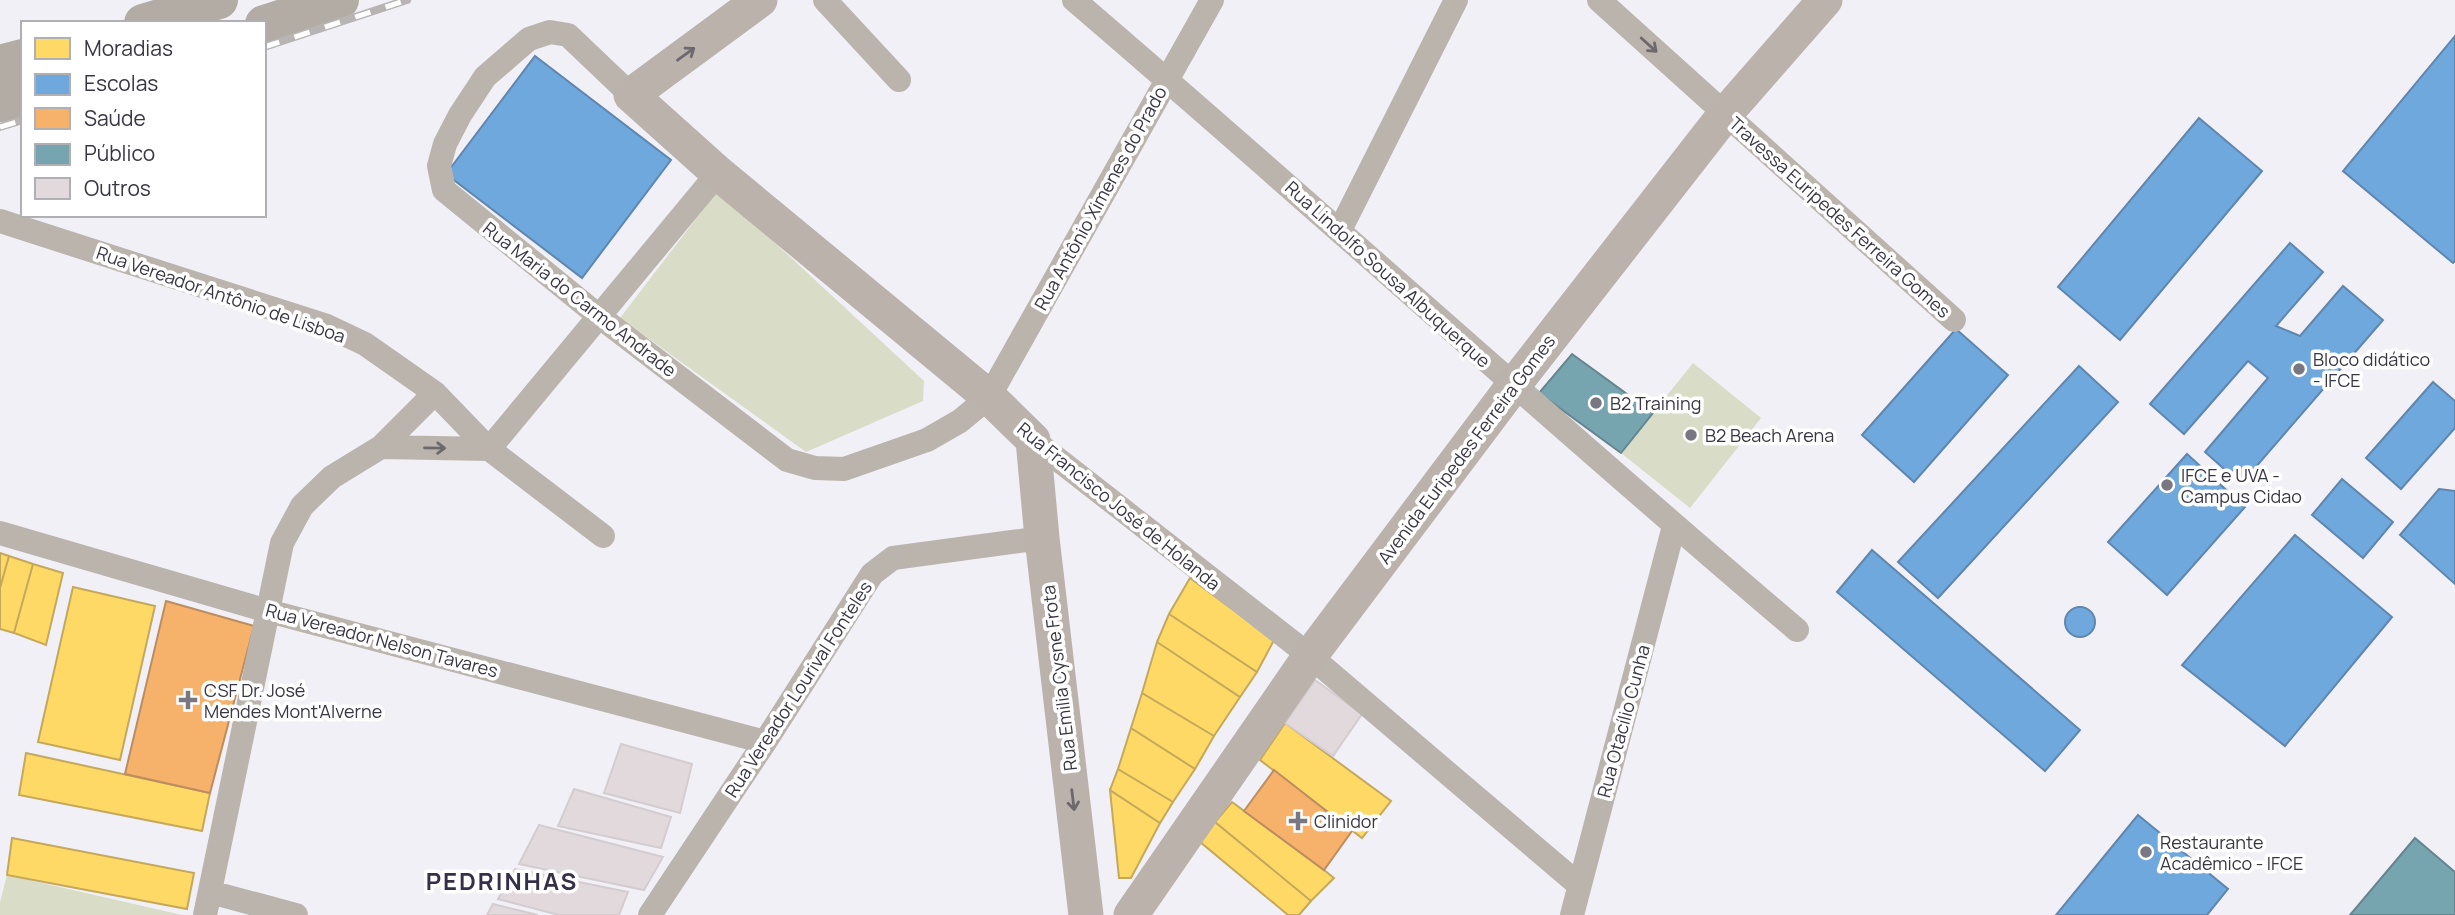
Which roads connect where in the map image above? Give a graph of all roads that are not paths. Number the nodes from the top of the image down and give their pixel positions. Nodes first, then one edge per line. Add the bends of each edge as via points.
1 (219, 0) edge
2 (340, 0) edge
3 (760, 0) edge
4 (825, 0) edge
5 (1074, 0) edge
6 (1212, 0) edge
7 (1456, 0) edge
8 (1599, 0) edge
9 (1825, 0) edge
10 (150, 21) edge
11 (266, 23) edge
12 (21, 59) edge
13 (0, 64) edge
14 (1166, 79) junction
15 (899, 80) dead end
16 (631, 95) junction
17 (21, 98) edge
18 (0, 103) edge
19 (1726, 113) junction
20 (718, 173) junction
21 (0, 221) edge
22 (1340, 230) junction
23 (600, 317) junction
24 (1954, 320) dead end
25 (1513, 386) junction
26 (435, 393) junction
27 (989, 397) junction
28 (1033, 440) junction
29 (381, 447) junction
30 (489, 449) junction
31 (1675, 526) junction
32 (0, 533) edge
33 (603, 536) dead end
34 (1042, 538) junction
35 (268, 611) junction
36 (1797, 630) dead end
37 (1310, 656) junction
38 (765, 742) junction
39 (1579, 885) junction
40 (207, 904) edge
41 (296, 915) edge
42 (650, 915) edge
43 (1086, 915) edge
44 (1130, 915) edge
45 (1572, 915) edge

1 - 10 main road
2 - 11 main road
16 -> 3 street
4 - 15 street
5 - 14 street, Rua Lindolfo Sousa Albuquerque
6 - 14 street, Rua Antônio Ximenes do Prado
7 - 22 street
8 -> 19 street, Travessa Euripedes Ferreira Gomes
9 - 19 street, Avenida Euripedes Ferreira Gomes
12 - 13 main road
14 - 22 street, Rua Lindolfo Sousa Albuquerque
14 - 27 street, Rua Antônio Ximenes do Prado
16 - 20 street, Rua Francisco José de Holanda
16 - 23 street, Rua Maria do Carmo Andrade via 568,36 550,32 529,39 485,76 445,144 439,166 444,190
17 - 18 main road
19 - 24 street, Travessa Euripedes Ferreira Gomes
19 - 25 street, Avenida Euripedes Ferreira Gomes
20 - 23 street
20 - 27 street, Rua Francisco José de Holanda
21 - 26 street, Rua Vereador Antônio de Lisboa via 327,326 365,344
22 - 25 street, Rua Lindolfo Sousa Albuquerque
23 - 27 street, Rua Maria do Carmo Andrade via 787,460 815,468 844,469 927,440
23 - 30 street
25 - 31 street, Rua Lindolfo Sousa Albuquerque
25 - 37 street, Avenida Euripedes Ferreira Gomes
26 - 29 street
26 - 30 street, Rua Vereador Antônio de Lisboa
27 - 28 street, Rua Francisco José de Holanda
28 - 34 street, Rua Emilia Cysne Frota
28 - 37 street, Rua Francisco José de Holanda
29 -> 30 street
29 - 35 street via 332,477 302,506 282,543
30 - 33 street, Rua Vereador Antônio de Lisboa
31 - 36 street, Rua Lindolfo Sousa Albuquerque
31 - 39 street, Rua Otacílio Cunha
32 - 35 street, Rua Vereador Nelson Tavares
34 - 38 street, Rua Vereador Lourival Fonteles via 893,558 872,574
34 -> 43 street, Rua Emilia Cysne Frota
35 - 38 street, Rua Vereador Nelson Tavares
35 - 40 street
37 - 39 street, Rua Francisco José de Holanda
37 - 44 street, Avenida Euripedes Ferreira Gomes
38 - 42 street, Rua Vereador Lourival Fonteles
39 - 45 street, Rua Otacílio Cunha
40 - 41 street

